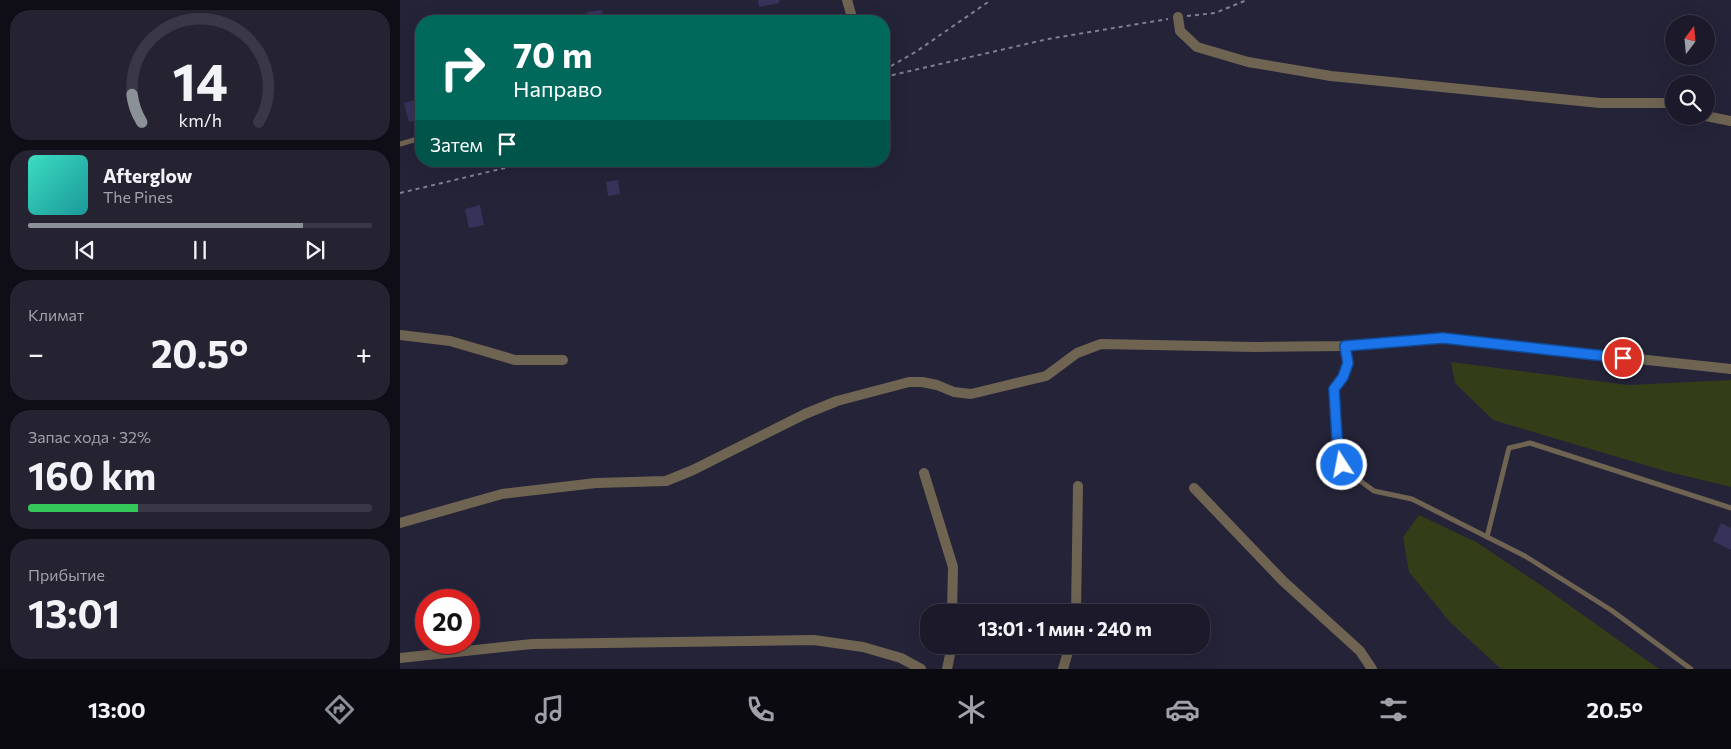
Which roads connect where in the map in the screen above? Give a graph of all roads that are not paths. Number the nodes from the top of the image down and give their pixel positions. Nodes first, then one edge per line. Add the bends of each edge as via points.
1 (848, 0) edge
2 (852, 15) edge
3 (1178, 17) road end
4 (1665, 103) edge
5 (1715, 118) edge
6 (1731, 121) edge
7 (415, 140) edge
8 (400, 144) edge
9 (400, 334) edge
10 (1345, 346) junction
11 (563, 360) dead end
12 (1731, 369) edge
13 (924, 473) dead end
14 (1078, 486) dead end
15 (1194, 488) dead end
16 (1731, 508) edge
17 (400, 523) edge
18 (1486, 537) junction
19 (952, 604) edge
20 (1077, 604) edge
21 (950, 654) edge
22 (1067, 654) edge
23 (400, 658) edge
24 (921, 669) edge
25 (947, 669) edge
26 (1063, 669) edge
27 (1372, 669) edge
28 (1690, 669) edge

1 - 2 street
3 - 4 street via 1180,31 1197,47 1248,62 1331,76 1590,103
5 - 6 street
7 - 8 lane
9 - 11 street via 450,341 514,360
10 - 12 street via 1443,338
10 - 17 street via 1101,344 1077,353 1046,376 971,394 909,382 837,401 666,481 596,483 502,494
10 - 18 lane via 1348,363 1334,389 1342,465 1374,490 1412,499
13 - 19 street via 953,567
14 - 20 street
15 - 27 street via 1283,582 1360,651
16 - 18 lane via 1530,443 1509,448
18 - 28 lane via 1525,556 1611,610
21 - 25 street
22 - 26 street
23 - 24 street via 532,644 814,640 901,658

